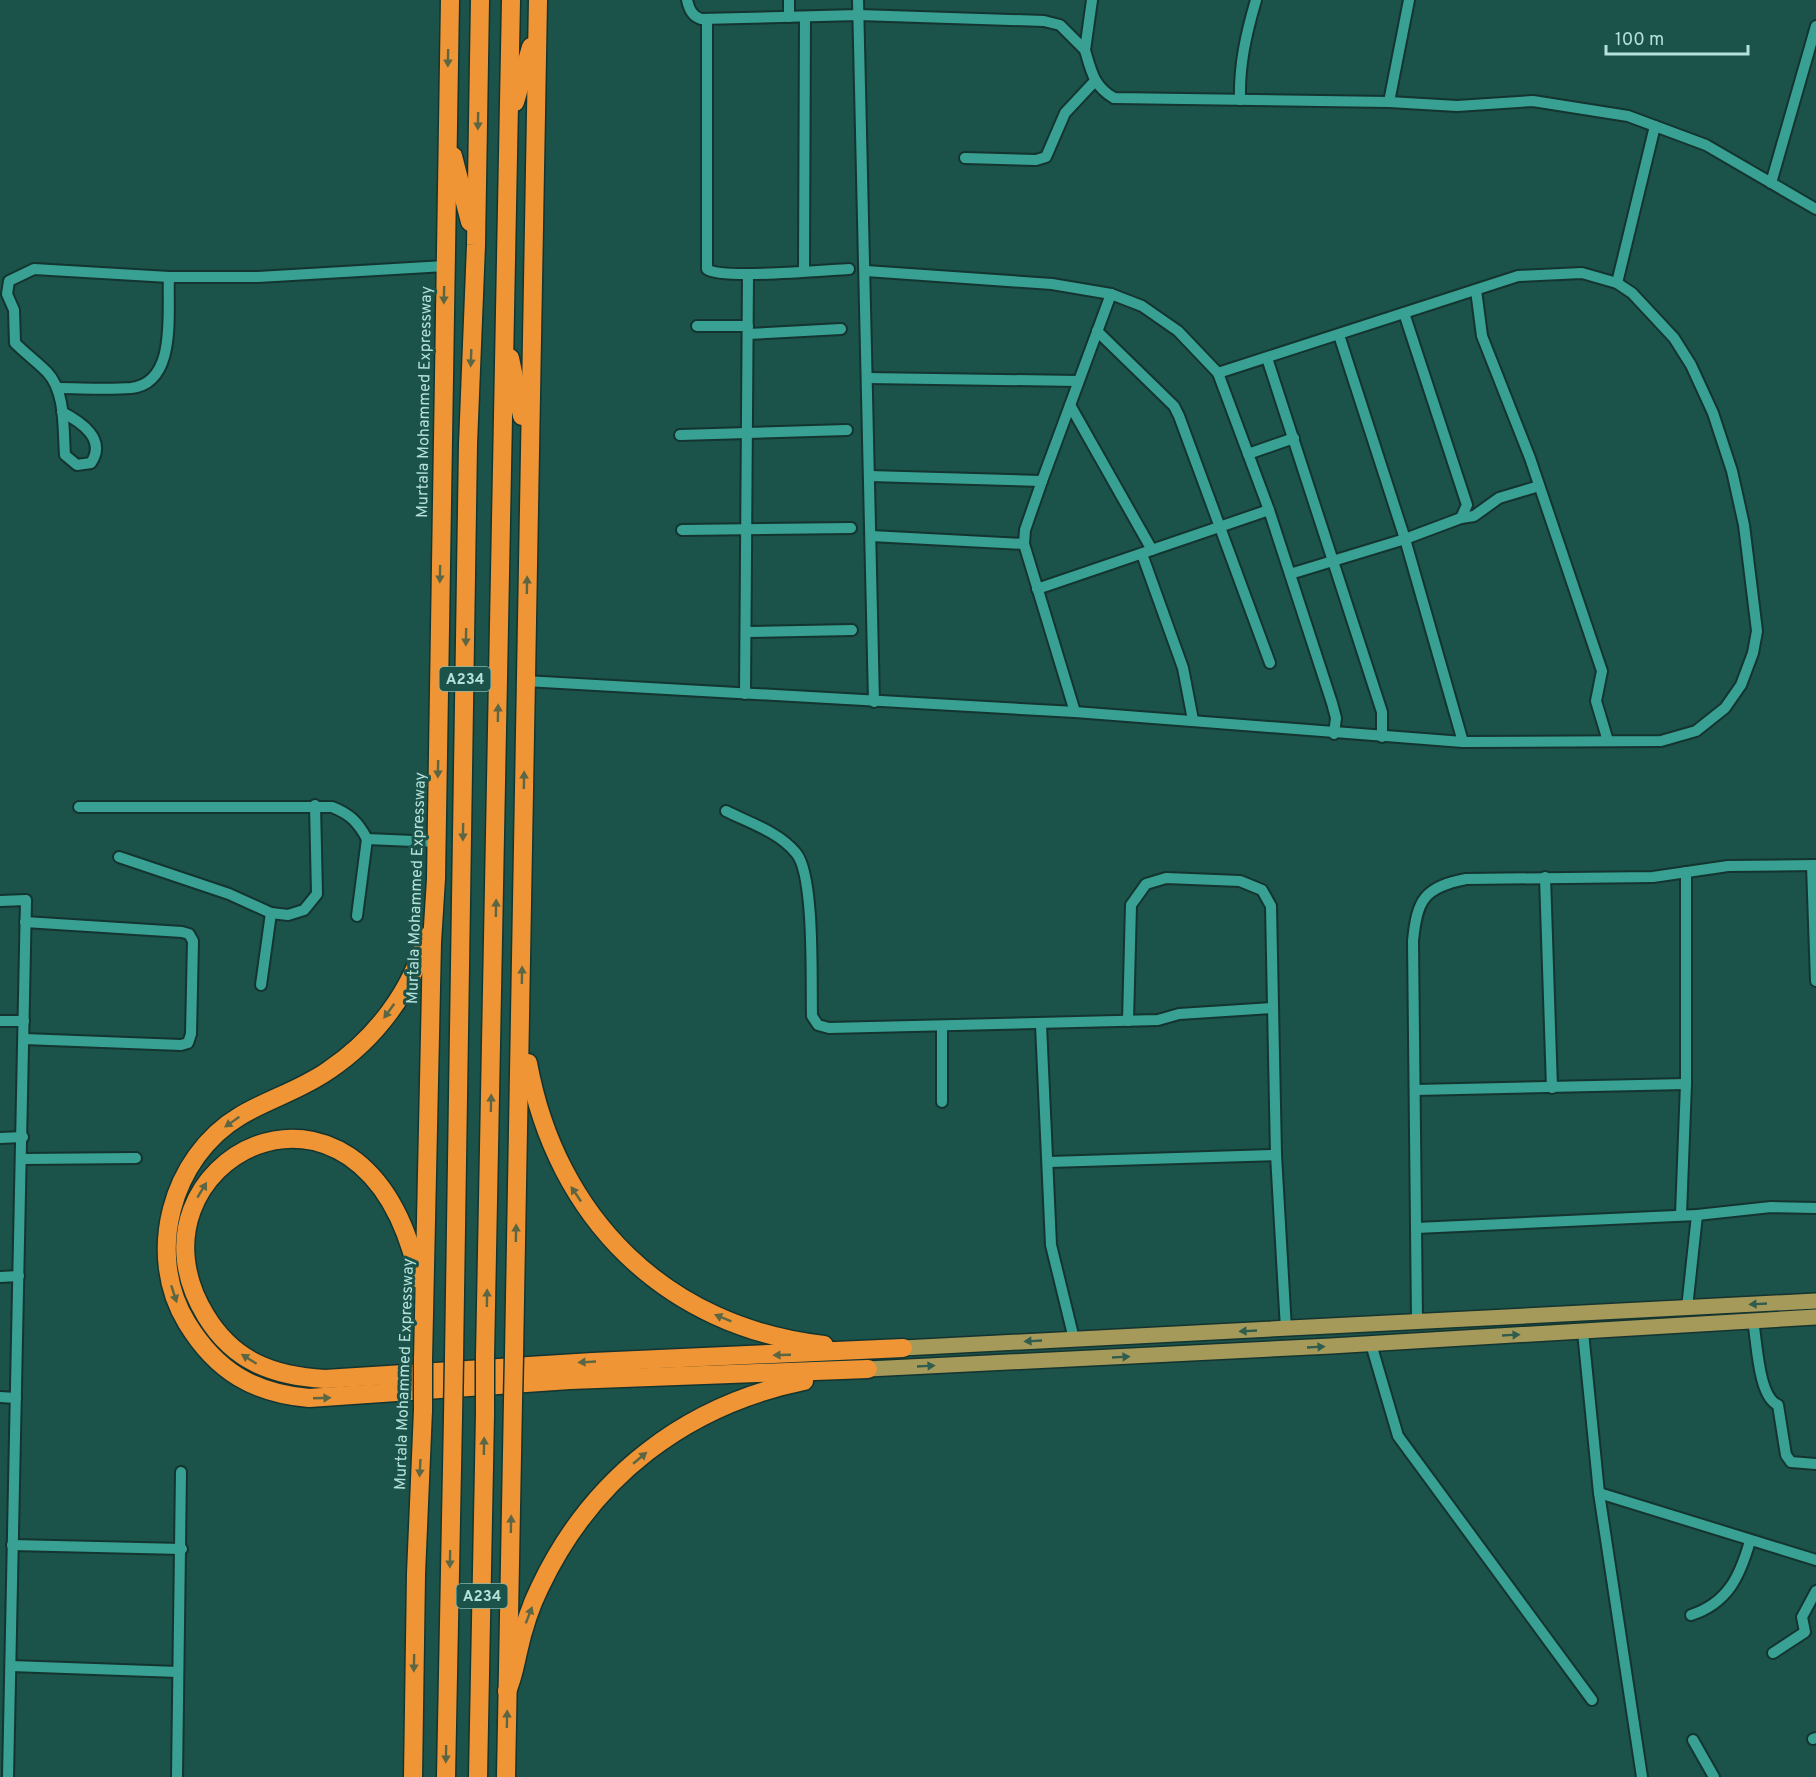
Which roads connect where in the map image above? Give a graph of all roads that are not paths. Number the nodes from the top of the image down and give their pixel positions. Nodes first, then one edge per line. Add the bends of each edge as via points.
1 (450, 0) edge
2 (480, 0) edge
3 (511, 0) edge
4 (538, 0) edge
5 (687, 0) edge
6 (789, 0) edge
7 (858, 0) edge
8 (1092, 0) edge
9 (1256, 0) edge
10 (1409, 0) edge
11 (859, 15) junction
12 (789, 17) junction
13 (805, 17) junction
14 (707, 19) junction
15 (537, 24) junction
16 (1816, 26) edge
17 (1085, 50) junction
18 (1094, 82) junction
19 (1240, 100) junction
20 (1389, 102) junction
21 (508, 123) junction
22 (1655, 126) junction
23 (447, 131) junction
24 (965, 158) dead end
25 (1771, 183) junction
26 (1816, 209) edge
27 (476, 245) junction
28 (445, 266) junction
29 (849, 269) dead end
30 (804, 271) junction
31 (866, 271) junction
32 (748, 274) junction
33 (169, 277) junction
34 (1617, 283) junction
35 (1476, 290) junction
36 (1111, 294) junction
37 (1404, 313) junction
38 (697, 326) dead end
39 (841, 329) dead end
40 (503, 330) junction
41 (748, 330) junction
42 (1097, 331) junction
43 (1339, 335) junction
44 (1267, 358) junction
45 (1218, 373) junction
46 (867, 378) junction
47 (1078, 381) junction
48 (57, 388) junction
49 (1070, 405) junction
50 (62, 412) junction
51 (847, 430) dead end
52 (747, 433) junction
53 (680, 435) dead end
54 (1294, 438) junction
55 (468, 444) junction
56 (529, 444) junction
57 (1248, 454) junction
58 (869, 476) junction
59 (1042, 481) junction
60 (1539, 486) junction
61 (1269, 510) junction
62 (1461, 518) junction
63 (1220, 527) junction
64 (851, 528) dead end
65 (682, 530) dead end
66 (746, 530) junction
67 (871, 536) junction
68 (440, 539) junction
69 (1405, 539) junction
70 (1024, 544) junction
71 (1147, 552) junction
72 (1334, 560) junction
73 (1290, 574) junction
74 (1037, 589) junction
75 (852, 630) dead end
76 (746, 632) junction
77 (1270, 663) dead end
78 (525, 681) junction
79 (745, 694) junction
80 (874, 702) junction
81 (1075, 712) junction
82 (1193, 720) junction
83 (1334, 734) junction
84 (1382, 737) junction
85 (1608, 741) junction
86 (1463, 742) junction
87 (315, 805) junction
88 (79, 807) dead end
89 (726, 811) dead end
90 (367, 839) junction
91 (437, 842) junction
92 (119, 857) dead end
93 (1814, 865) edge
94 (1686, 872) junction
95 (1545, 877) junction
96 (436, 879) junction
97 (0, 901) edge
98 (271, 913) junction
99 (357, 916) dead end
100 (26, 922) junction
101 (1816, 981) edge
102 (261, 985) dead end
103 (521, 1008) junction
104 (1273, 1008) junction
105 (0, 1021) edge
106 (24, 1021) junction
107 (1128, 1021) junction
108 (1041, 1025) junction
109 (942, 1027) junction
110 (24, 1040) junction
111 (1686, 1084) junction
112 (1552, 1088) junction
113 (1415, 1090) junction
114 (942, 1102) dead end
115 (23, 1137) junction
116 (0, 1138) edge
117 (1276, 1155) junction
118 (136, 1158) dead end
119 (22, 1159) junction
120 (1049, 1162) junction
121 (1816, 1208) edge
122 (1680, 1214) junction
123 (1697, 1215) junction
124 (1416, 1228) junction
125 (19, 1276) junction
126 (0, 1277) edge
127 (1816, 1301) edge
128 (1688, 1308) junction
129 (1816, 1317) edge
130 (425, 1321) junction
131 (1754, 1321) junction
132 (1417, 1322) junction
133 (1286, 1329) junction
134 (1583, 1332) junction
135 (1074, 1339) junction
136 (1371, 1344) junction
137 (903, 1348) junction
138 (868, 1369) junction
139 (0, 1397) edge
140 (16, 1398) junction
141 (1816, 1464) edge
142 (181, 1472) dead end
143 (1599, 1493) junction
144 (0, 1518) edge
145 (13, 1519) junction
146 (1750, 1541) junction
147 (12, 1545) junction
148 (182, 1549) junction
149 (1816, 1560) edge
150 (1816, 1591) edge
151 (1691, 1614) dead end
152 (1773, 1653) dead end
153 (11, 1666) junction
154 (178, 1671) junction
155 (507, 1691) junction
156 (1592, 1700) dead end
157 (1693, 1740) dead end
158 (5, 1750) edge
159 (8, 1777) edge
160 (177, 1777) edge
161 (413, 1777) edge
162 (446, 1777) edge
163 (478, 1777) edge
164 (506, 1777) edge
165 (1642, 1777) edge
166 (1714, 1777) edge

1 -> 23 highway, Murtala Mohammed Expressway
2 -> 27 highway, A234
3 - 21 highway, A234
4 - 15 highway
5 - 14 street via 695,18
6 - 12 street
7 - 11 street
8 - 17 street
9 - 19 street via 1243,45
10 - 20 street
11 - 13 street
11 - 17 street via 1044,21 1060,25
11 - 31 street
12 - 13 street
12 - 14 street
13 - 30 street
14 - 32 street via 706,264 711,272
15 - 21 highway
15 - 56 highway
16 - 25 street
17 - 18 street
18 - 19 street via 1114,98
18 - 24 street via 1065,113 1046,157
19 - 20 street
20 - 22 street via 1457,106 1533,102 1628,116
21 - 40 highway, A234
22 - 25 street via 1706,145
22 - 34 street
23 - 27 highway
23 - 28 highway, Murtala Mohammed Expressway
25 - 26 street
27 -> 55 highway, A234
28 - 33 street via 258,277
28 -> 68 highway, Murtala Mohammed Expressway
29 - 30 street
30 - 32 street
31 - 36 street via 1052,284
31 - 46 street
32 - 41 street
33 - 48 street via 166,356 150,382 132,388
33 - 48 street via 34,269 9,281 7,294 14,310 15,343 48,373
34 - 35 street via 1582,273 1535,274
34 - 85 street via 1632,293 1674,338 1713,413 1744,525 1756,631 1741,685 1711,720 1696,731 1662,741
35 - 37 street
35 - 60 street via 1482,336
36 - 42 street
36 - 45 street via 1162,318
37 - 43 street
37 - 62 street via 1467,505
38 - 41 street
39 - 41 street
40 - 56 highway
163 -> 40 highway, A234, bridge
41 - 52 street
42 - 47 street
42 - 63 street via 1174,406
43 - 44 street
43 - 69 street
44 - 45 street
44 - 54 street
45 - 57 street
46 - 47 street
46 - 58 street
47 - 49 street
48 - 50 street
49 - 59 street
49 - 71 street
50 - 50 street via 65,455 77,465 91,463 96,456 95,442 84,424
51 - 52 street
52 - 53 street
52 - 66 street
54 - 57 street
54 - 72 street
55 - 68 highway
55 -> 162 highway, A234, bridge
78 -> 56 highway
57 - 61 street
58 - 59 street
58 - 67 street
59 - 70 street
60 - 62 street via 1499,498 1474,516
60 - 85 street via 1602,671 1596,701
61 - 63 street
61 - 73 street
62 - 69 street
63 - 71 street
63 - 77 street
64 - 66 street
65 - 66 street
66 - 76 street
67 - 70 street
67 - 80 street
68 -> 91 highway, Murtala Mohammed Expressway
69 - 72 street
69 - 86 street
70 - 74 street
71 - 74 street
71 - 82 street via 1183,668
72 - 73 street
72 - 84 street via 1382,712
73 - 83 street via 1332,703 1336,718
74 - 81 street
75 - 76 street
76 - 79 street
78 - 79 street
103 -> 78 highway
79 - 80 street
80 - 81 street
81 - 82 street
82 - 83 street
83 - 84 street
84 - 86 street
85 - 86 street
87 - 88 street via 271,809
87 - 90 street via 346,812 358,822
87 - 98 street via 317,894 304,910 288,915
89 - 109 street via 773,833 803,864 809,911 812,1016 818,1025 829,1029
90 - 91 street
90 - 99 street
91 - 96 highway, Murtala Mohammed Expressway
92 - 98 street via 229,894
93 - 94 street via 1728,866
93 - 101 street
94 - 95 street via 1653,877
94 - 111 street
95 - 112 street
95 - 113 street via 1449,882 1421,900 1413,941
96 - 130 highway, Murtala Mohammed Expressway
96 -> 138 highway via 424,947 386,1017 329,1070 239,1116 222,1129 193,1161 182,1183 167,1225 168,1269 182,1316 212,1357 257,1388 309,1398 570,1380
97 - 100 street via 26,900
98 - 102 street
100 - 106 street
100 - 110 street via 182,932 193,941 188,1043
137 -> 103 highway via 815,1344 745,1326 682,1299 637,1265 590,1214 558,1160 534,1096
155 -> 103 highway, bridge
104 - 107 street
104 - 107 street via 1271,906 1262,890 1240,881 1166,878 1146,884 1131,905
104 - 117 street
105 - 106 street
106 - 110 street
107 - 108 street
108 - 109 street
108 - 120 street
109 - 114 street
110 - 115 street
111 - 112 street
111 - 122 street
112 - 113 street
113 - 124 street
115 - 116 street
115 - 119 street
117 - 120 street
117 - 133 street
118 - 119 street
119 - 125 street
120 - 135 street via 1051,1245
121 - 123 street
122 - 123 street
122 - 124 street
123 - 128 street
124 - 132 street
125 - 126 street
125 - 140 street
127 -> 128 main road
128 - 132 main road
129 - 131 main road
137 -> 130 highway via 325,1379 285,1376 255,1363 225,1341 212,1326 195,1293 186,1259 186,1241 193,1206 201,1190 225,1163 259,1144 296,1138 342,1150 370,1173 395,1208 415,1262
130 -> 161 highway, Murtala Mohammed Expressway, bridge
131 - 134 main road
131 - 141 street via 1764,1390 1771,1402 1778,1405 1786,1455 1791,1462
132 - 133 main road
133 -> 135 main road
136 -> 134 main road
134 - 143 street
135 -> 137 main road
138 -> 136 main road
136 - 156 street via 1398,1436
155 -> 138 highway via 527,1618 557,1556 583,1518 628,1468 689,1421 723,1404 787,1384
139 - 140 street
140 - 145 street
142 - 148 street
143 - 146 street
143 - 165 street
144 - 145 street
145 - 147 street
146 - 149 street
146 - 151 street via 1735,1583 1715,1604
147 - 148 street
147 - 153 street
148 - 154 street
150 - 152 street via 1802,1617 1805,1632
153 - 154 street
153 - 158 street
154 - 160 street
164 -> 155 highway
157 - 166 street
158 - 159 street

